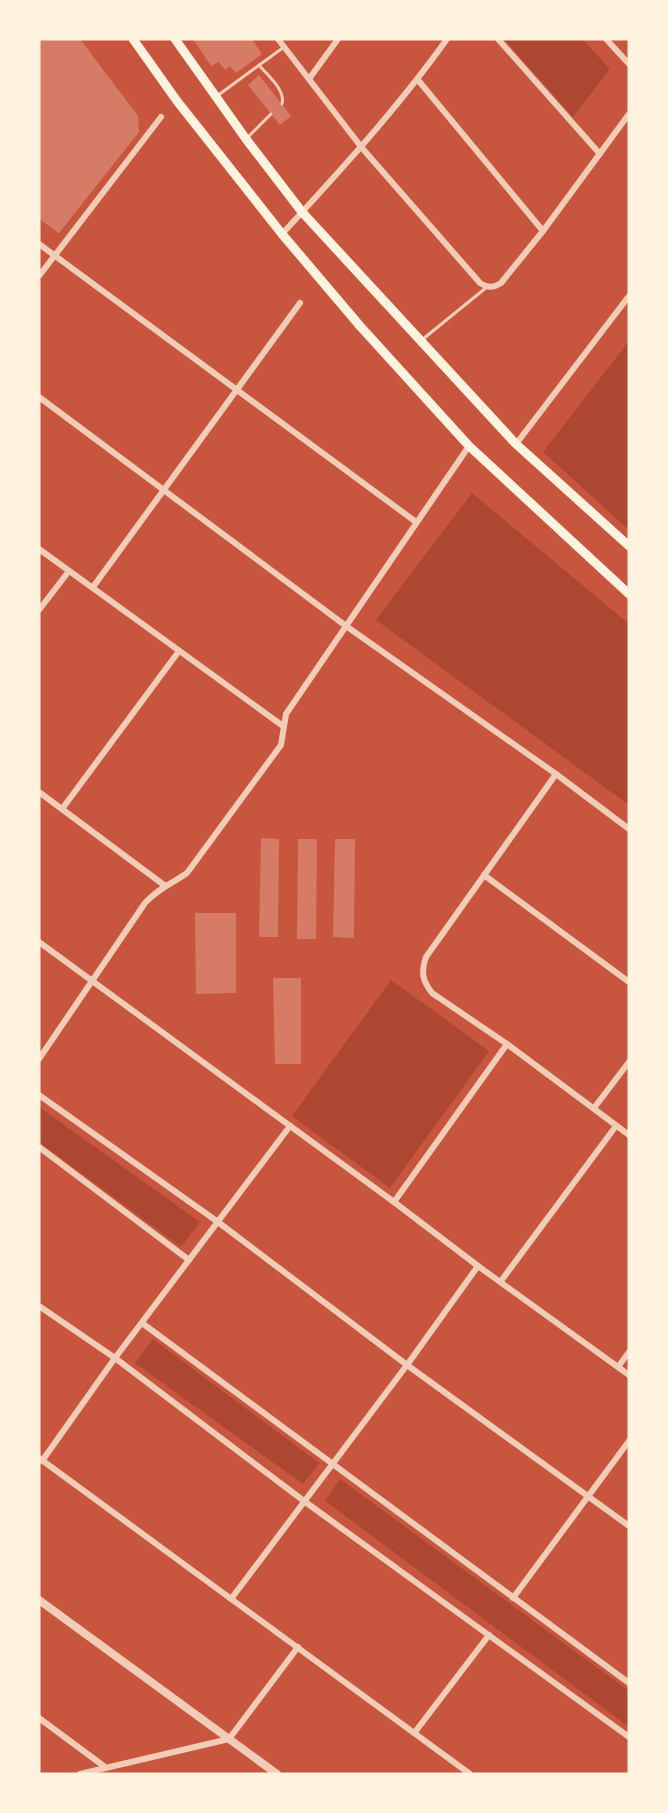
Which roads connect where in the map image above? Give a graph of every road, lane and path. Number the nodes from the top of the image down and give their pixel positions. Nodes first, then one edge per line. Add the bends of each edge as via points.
1 (133, 39) edge
2 (175, 39) edge
3 (278, 39) edge
4 (338, 39) edge
5 (447, 39) edge
6 (498, 39) edge
7 (606, 39) edge
8 (284, 47) junction
9 (629, 64) edge
10 (259, 65) junction
11 (309, 79) junction
12 (418, 80) junction
13 (216, 97) junction
14 (282, 104) dead end
15 (272, 114) dead end
16 (629, 114) edge
17 (161, 117) dead end
18 (246, 140) junction
19 (362, 148) junction
20 (600, 154) junction
21 (302, 212) junction
22 (543, 231) junction
23 (282, 234) junction
24 (39, 244) edge
25 (54, 256) junction
26 (39, 276) edge
27 (487, 287) junction
28 (629, 296) edge
29 (300, 303) dead end
30 (421, 341) junction
31 (237, 389) junction
32 (39, 398) edge
33 (516, 444) junction
34 (469, 446) junction
35 (165, 491) junction
36 (416, 522) junction
37 (629, 546) edge
38 (39, 549) edge
39 (69, 571) junction
40 (93, 587) junction
41 (629, 594) edge
42 (39, 610) edge
43 (346, 626) junction
44 (179, 651) junction
45 (283, 726) junction
46 (556, 774) junction
47 (39, 792) edge
48 (62, 809) junction
49 (629, 829) edge
50 (484, 875) junction
51 (164, 885) junction
52 (39, 942) edge
53 (92, 980) junction
54 (629, 982) edge
55 (507, 1044) junction
56 (39, 1059) edge
57 (629, 1062) edge
58 (39, 1095) edge
59 (594, 1108) junction
60 (290, 1126) junction
61 (616, 1126) junction
62 (629, 1136) edge
63 (39, 1147) edge
64 (394, 1202) junction
65 (218, 1222) junction
66 (189, 1260) junction
67 (478, 1266) junction
68 (501, 1281) junction
69 (39, 1306) edge
70 (142, 1323) junction
71 (629, 1352) edge
72 (115, 1358) junction
73 (407, 1365) junction
74 (618, 1367) junction
75 (629, 1375) edge
76 (629, 1441) edge
77 (41, 1460) edge
78 (331, 1465) junction
79 (589, 1496) junction
80 (304, 1501) junction
81 (629, 1526) edge
82 (513, 1598) junction
83 (231, 1599) junction
84 (39, 1600) edge
85 (489, 1635) junction
86 (297, 1647) junction
87 (629, 1683) edge
88 (39, 1718) edge
89 (415, 1732) junction
90 (629, 1737) edge
91 (229, 1739) junction
92 (105, 1767) junction
93 (80, 1774) edge
94 (276, 1774) edge
95 (470, 1774) edge

1 - 23 main road
2 - 13 main road
3 - 8 street
4 - 11 street
5 - 12 street
6 - 20 street
7 - 9 street
8 - 10 lane
8 - 11 street
10 - 13 lane
10 - 14 lane via 283,96
11 - 19 street
12 - 19 street
12 - 22 street
13 - 18 main road
15 - 18 lane
16 - 20 street
17 - 25 street
18 - 21 main road
19 - 21 street
19 - 27 street
20 - 22 street
21 - 23 street
21 - 30 main road
22 - 27 street via 501,283
23 - 34 main road
24 - 25 street
25 - 26 street
25 - 31 street
27 - 30 lane
28 - 33 street
29 - 31 street
30 - 33 main road
31 - 35 street
31 - 36 street
32 - 35 street
33 - 37 main road
34 - 36 street
34 - 41 main road
35 - 40 street
35 - 43 street
36 - 43 street
38 - 39 street
39 - 40 street
39 - 42 street
40 - 44 street
43 - 45 street via 286,714
43 - 46 street
44 - 45 street
44 - 48 street
45 - 51 street via 281,745 187,873
46 - 49 street
46 - 50 street
47 - 48 street
48 - 51 street
50 - 54 street
50 - 55 street via 426,957 422,969 424,983 432,993
51 - 53 street via 145,903
52 - 53 street
53 - 56 street
53 - 60 street
55 - 59 street
55 - 64 street
57 - 59 street
58 - 65 street
59 - 61 street
60 - 64 street
60 - 65 street
61 - 62 street
61 - 68 street
63 - 66 street
64 - 67 street
65 - 66 street
65 - 73 street
66 - 70 street
67 - 68 street
67 - 73 street
68 - 74 street
69 - 72 street
70 - 72 street
70 - 78 street
71 - 74 street
72 - 77 street
72 - 80 street
73 - 78 street
73 - 79 street
74 - 75 street
76 - 79 street
77 - 83 street
78 - 80 street
78 - 82 street
79 - 81 street
79 - 82 street
80 - 83 street
80 - 85 street
82 - 87 street
83 - 86 street
84 - 91 street
85 - 89 street
85 - 90 street
86 - 89 street
86 - 91 street
88 - 92 street
89 - 95 street
91 - 92 street
91 - 94 street
92 - 93 street

